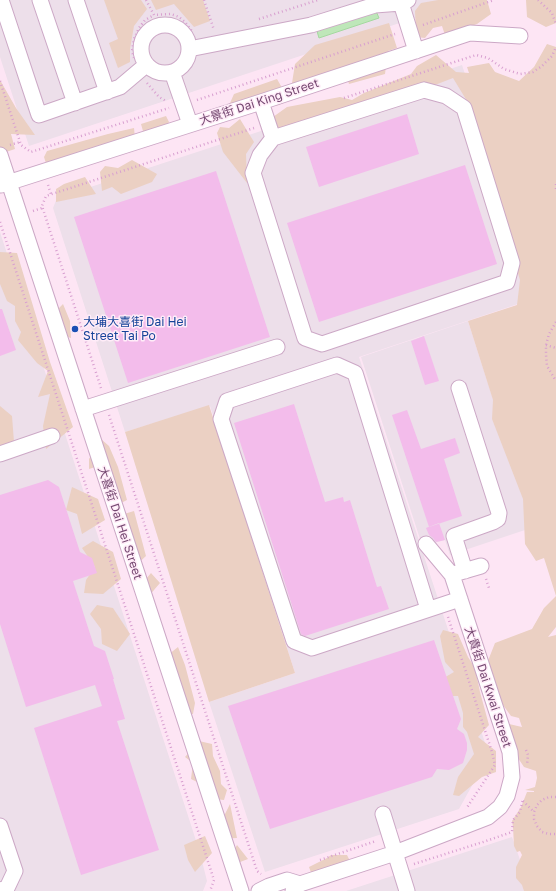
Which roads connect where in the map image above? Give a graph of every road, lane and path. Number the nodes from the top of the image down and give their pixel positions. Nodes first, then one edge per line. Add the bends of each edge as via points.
1 (2, 0) edge
2 (40, 0) edge
3 (76, 0) edge
4 (146, 0) edge
5 (204, 0) edge
6 (494, 0) edge
7 (538, 0) edge
8 (405, 1) edge
9 (154, 15) junction
10 (556, 24) edge
11 (409, 30) junction
12 (215, 32) dead end
13 (194, 34) dead end
14 (520, 36) dead end
15 (556, 47) edge
16 (189, 49) junction
17 (416, 50) junction
18 (141, 65) junction
19 (172, 72) junction
20 (0, 81) edge
21 (145, 81) dead end
22 (107, 92) junction
23 (342, 99) dead end
24 (261, 102) junction
25 (75, 103) junction
26 (179, 105) junction
27 (268, 123) junction
28 (190, 124) junction
29 (273, 138) junction
30 (0, 155) edge
31 (4, 183) edge
32 (556, 184) edge
33 (556, 191) edge
34 (0, 222) edge
35 (556, 322) edge
36 (546, 345) junction
37 (277, 347) dead end
38 (556, 348) edge
39 (556, 380) edge
40 (459, 388) dead end
41 (105, 402) junction
42 (83, 410) junction
43 (52, 436) dead end
44 (0, 454) edge
45 (426, 544) dead end
46 (481, 566) dead end
47 (458, 573) junction
48 (460, 599) junction
49 (444, 604) junction
50 (428, 610) junction
51 (525, 748) dead end
52 (527, 770) dead end
53 (524, 795) dead end
54 (556, 797) edge
55 (523, 801) junction
56 (464, 812) dead end
57 (534, 812) junction
58 (383, 814) dead end
59 (0, 826) edge
60 (556, 834) edge
61 (390, 837) junction
62 (395, 853) junction
63 (315, 862) dead end
64 (400, 869) junction
65 (264, 876) dead end
66 (297, 887) edge
67 (0, 890) edge
68 (210, 891) edge
69 (241, 891) edge
70 (259, 891) edge
71 (407, 891) edge

1 - 25 street via 39,115
2 - 25 street
3 - 22 street
4 - 9 path
5 - 12 path
6 - 11 path
7 - 10 path via 552,12
8 - 11 street
8 - 16 street via 375,5 311,25
9 - 13 path via 171,14 179,17
9 - 18 path via 138,28 134,39 132,51
11 - 17 street
11 - 26 path
14 - 17 street, 大景街 Dai King Street via 470,33
15 - 23 path via 552,56 533,72 520,74 504,69 488,58 476,55
16 - 18 street via 188,41 179,29 164,24 156,26 144,36 141,43
16 - 19 street via 184,64
17 - 24 street, 大景街 Dai King Street
18 - 19 street via 158,72
18 - 22 street via 120,87
19 - 26 street
20 - 26 path via 21,145 31,152
21 - 26 path via 158,97
22 - 25 street
24 - 27 street
24 - 28 street, 大景街 Dai King Street
26 - 28 street
27 - 29 street
27 - 41 path via 46,196 42,206
28 - 31 street, 大景街 Dai King Street
29 - 29 street via 260,155 253,173 304,338 322,344 507,282 512,263 464,108 446,96 424,90
30 - 31 street, 大喜街 Dai Hei Street
31 - 42 street, 大喜街 Dai Hei Street
32 - 33 path
34 - 68 path via 214,880
35 - 36 path
36 - 38 path
36 - 39 path via 547,366
37 - 41 street
40 - 47 street, 大貴街 Dai Kwai Street via 499,513 498,519 493,522 454,536
41 - 42 street
41 - 65 path via 257,870
42 - 69 street, 大喜街 Dai Hei Street
43 - 44 street
45 - 47 street
46 - 47 street
47 - 48 street, 大貴街 Dai Kwai Street
48 - 49 street
48 - 62 street, 大貴街 Dai Kwai Street via 510,752 512,777 507,796 500,807 488,817
49 - 50 street
49 - 56 path via 495,765
50 - 50 street via 312,648 294,641 221,419 227,401 337,365 355,373
51 - 52 path via 528,756
53 - 55 path
54 - 57 path via 542,800
55 - 57 path
55 - 64 path via 520,812 513,820 512,832
57 - 60 path via 534,819 542,832
58 - 61 street
59 - 67 street via 15,871 7,888
61 - 62 street
61 - 63 path
62 - 64 street
62 - 66 street, 大貴街 Dai Kwai Street
64 - 71 street
66 - 70 street, 大貴街 Dai Kwai Street via 287,880

